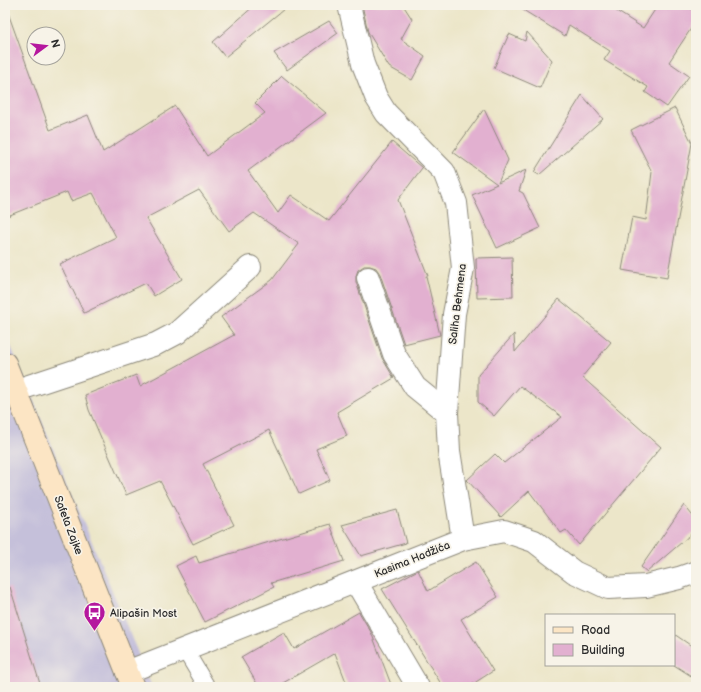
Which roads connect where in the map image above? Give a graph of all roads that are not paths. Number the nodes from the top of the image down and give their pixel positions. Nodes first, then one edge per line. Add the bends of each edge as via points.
1 (349, 5) edge
2 (250, 267) dead end
3 (368, 278) dead end
4 (5, 363) edge
5 (17, 390) junction
6 (447, 413) junction
7 (463, 539) junction
8 (696, 572) edge
9 (356, 582) junction
10 (185, 650) junction
11 (130, 680) edge
12 (207, 687) edge
13 (418, 687) edge

1 - 6 street, Saliha Behmena via 363,64 376,97 386,113 444,172 456,203 463,268 454,314
2 - 5 street via 177,333 156,344
3 - 6 street via 394,354 415,387
4 - 5 main road, Safeta Zajke
5 - 11 main road, Safeta Zajke
6 - 7 street, Saliha Behmena via 449,451
7 - 8 street, Kasima Hadžića via 504,532 534,541 574,572 608,588 646,586
7 - 9 street, Kasima Hadžića
9 - 10 street, Kasima Hadžića
9 - 13 street
10 - 11 street, Kasima Hadžića
10 - 12 lane

